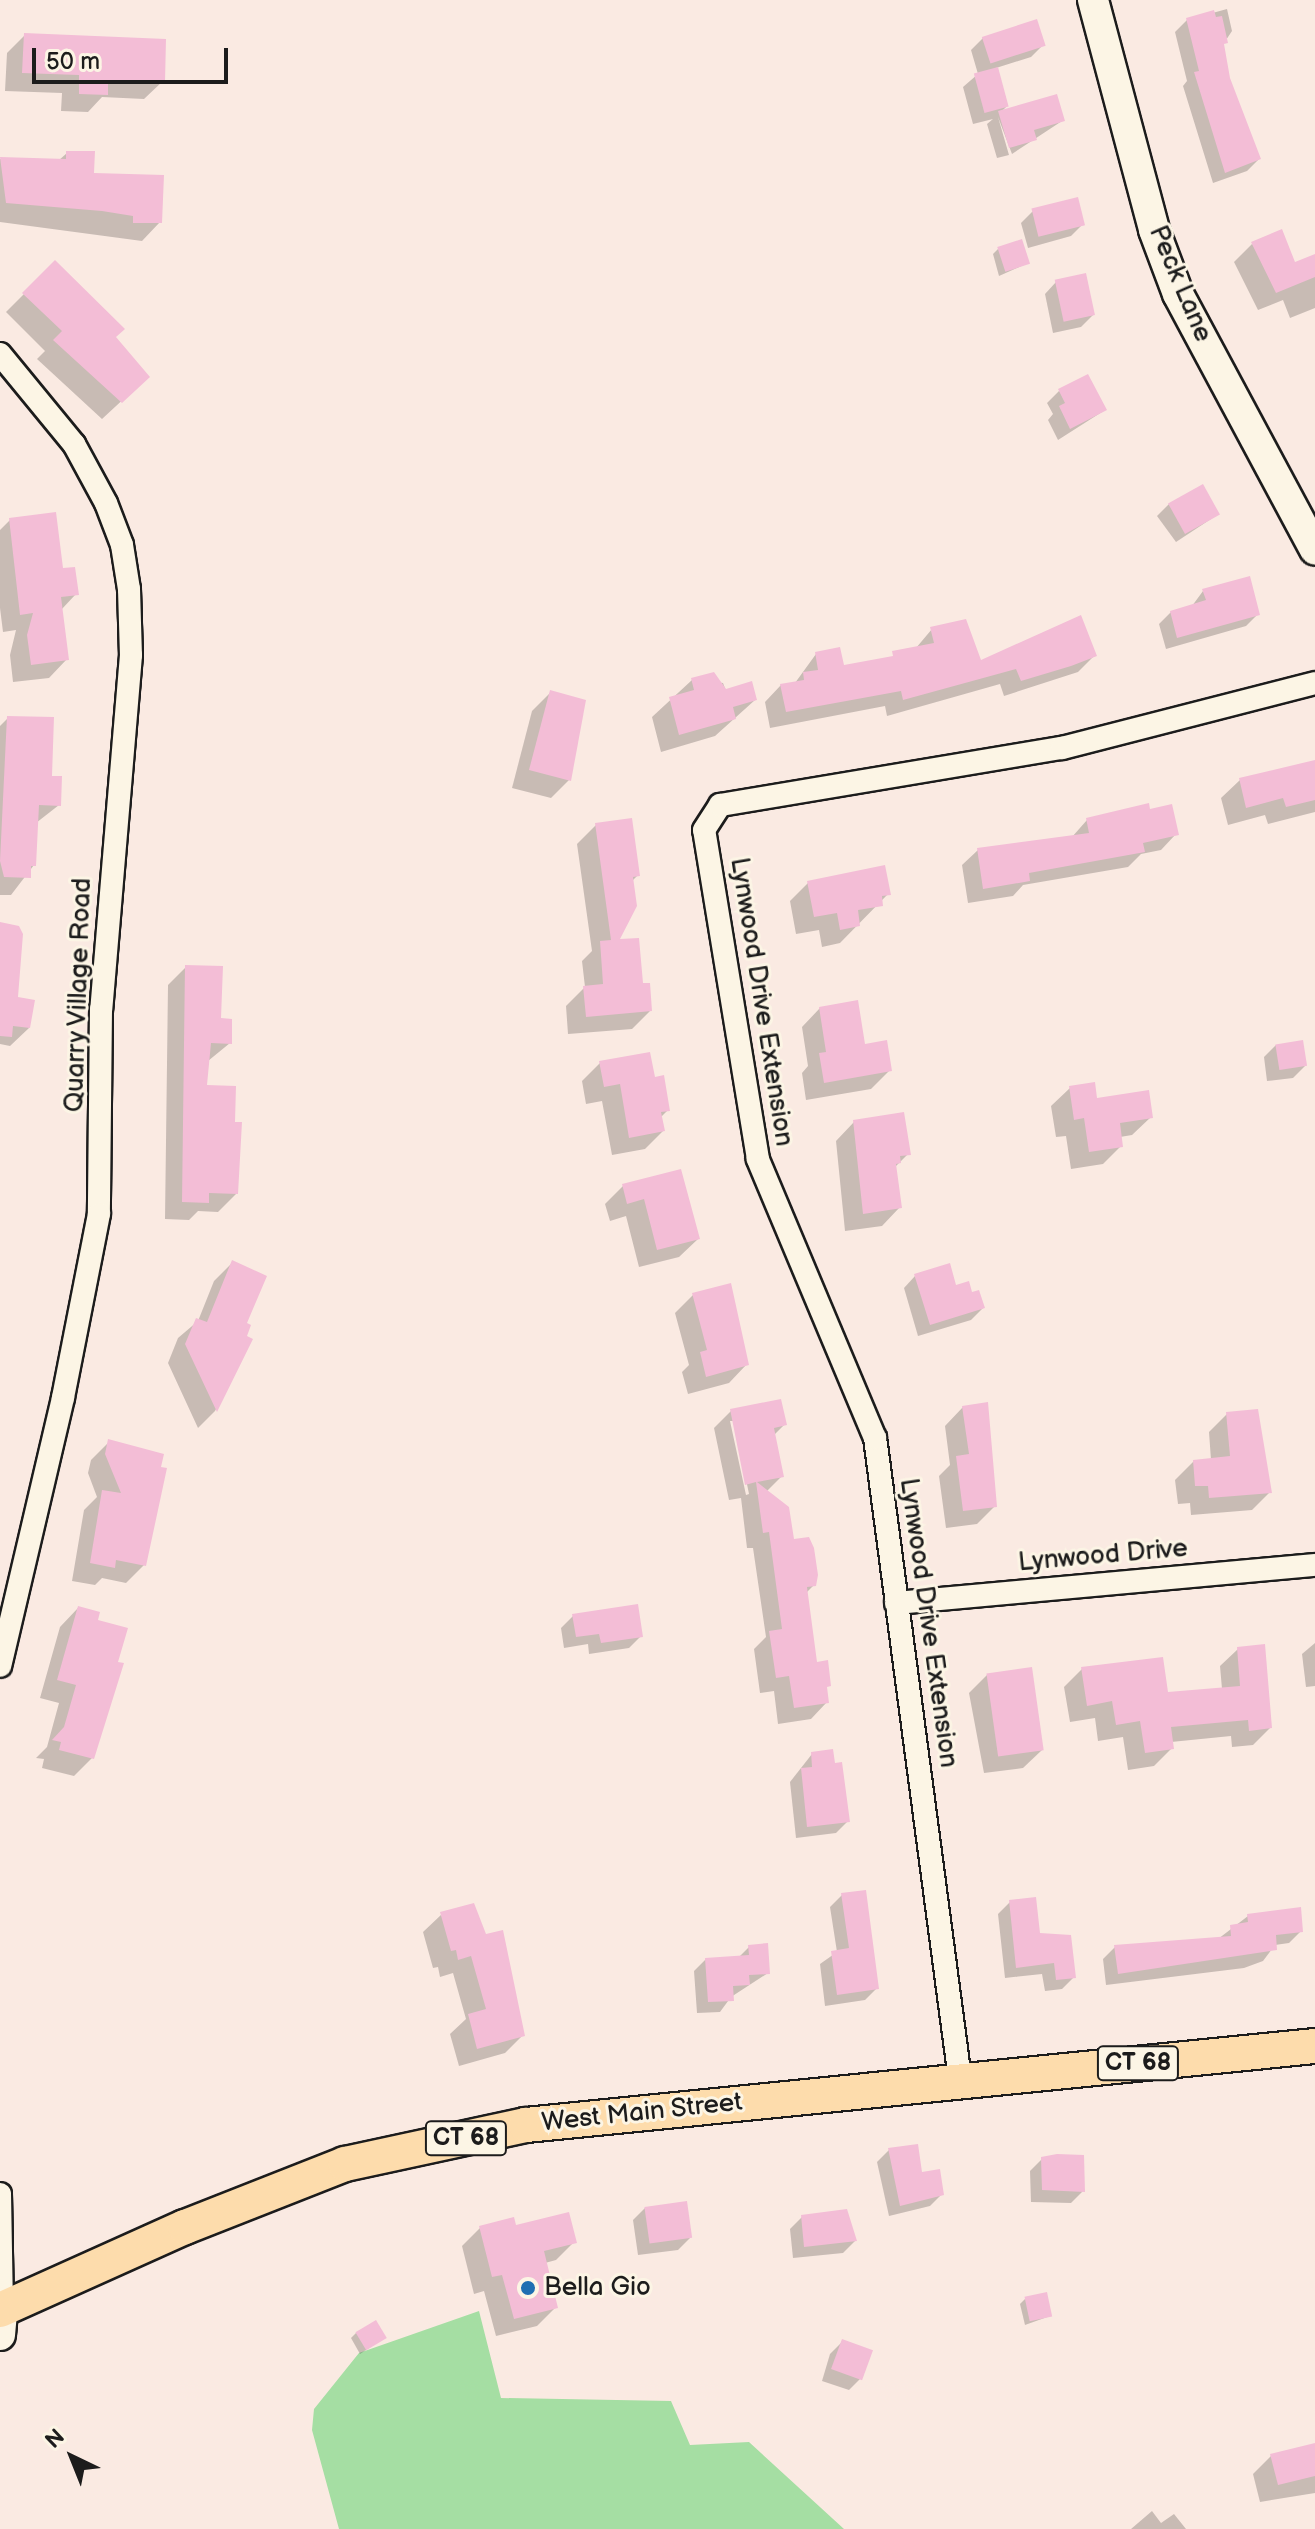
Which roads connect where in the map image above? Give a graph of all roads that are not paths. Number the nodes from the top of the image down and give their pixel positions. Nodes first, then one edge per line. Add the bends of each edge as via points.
1 (1093, 0) edge
2 (0, 354) edge
3 (1315, 550) edge
4 (1315, 683) edge
5 (1315, 1565) edge
6 (896, 1603) junction
7 (0, 1666) edge
8 (1315, 2046) edge
9 (960, 2079) junction
10 (0, 2194) edge
11 (1, 2318) edge

1 - 3 street, Peck Lane via 1154,230 1178,294
2 - 7 street, Quarry Village Road via 74,444 106,503 122,545 131,655 101,1009 99,1214 63,1398
4 - 6 street, Lynwood Drive Extension via 1062,748 720,805 704,830 758,1159 875,1438
5 - 6 street, Lynwood Drive
6 - 9 street, Lynwood Drive Extension
8 - 9 main road, West Main Street / CT 68
9 - 11 main road, West Main Street / CT 68 via 526,2125 345,2164 185,2227
10 - 11 street

